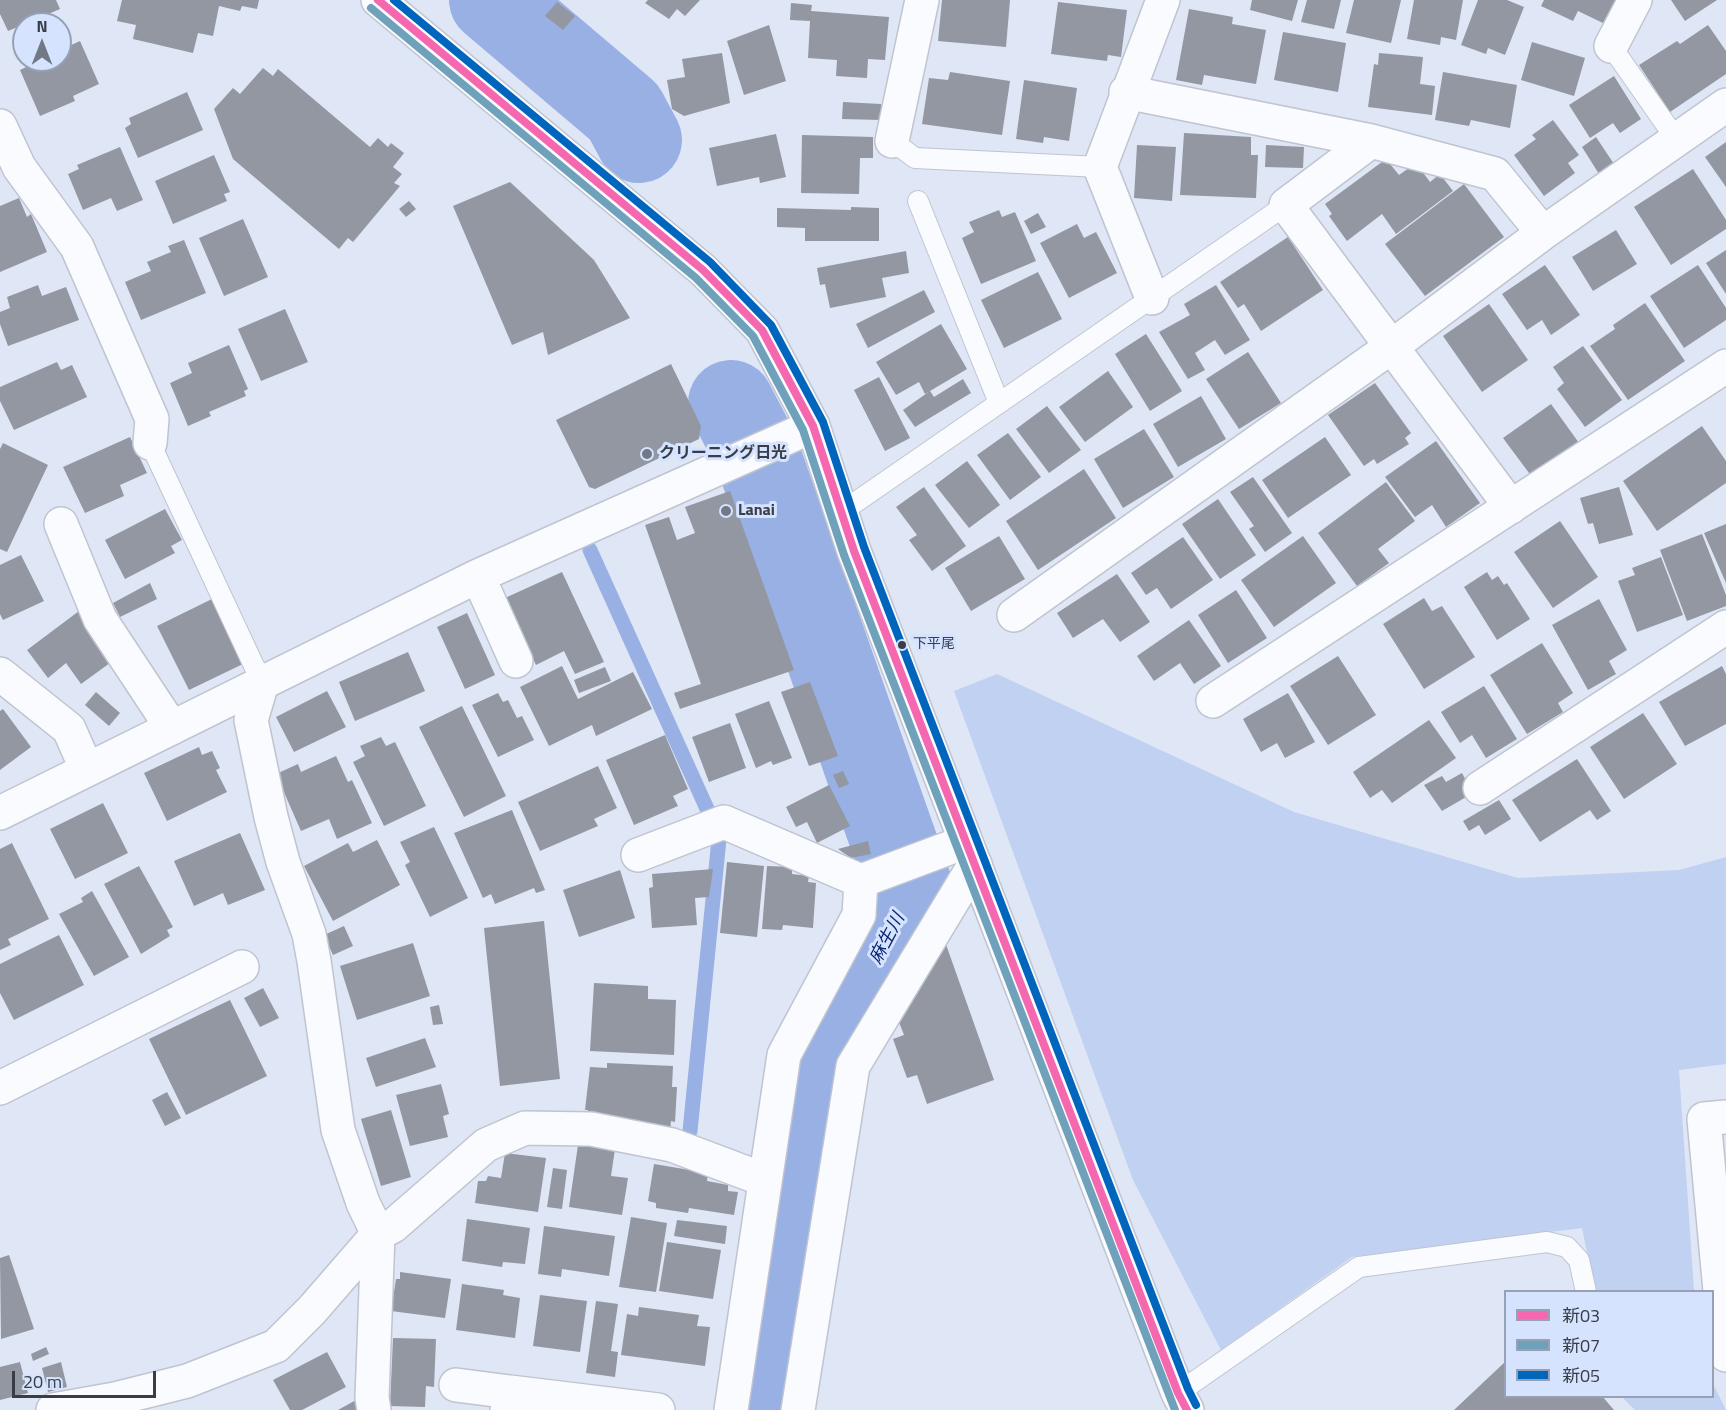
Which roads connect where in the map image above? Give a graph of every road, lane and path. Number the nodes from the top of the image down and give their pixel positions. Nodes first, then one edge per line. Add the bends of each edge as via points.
1 (378, 0) edge
2 (922, 0) edge
3 (1163, 0) edge
4 (1635, 0) edge
5 (1611, 46) joint
6 (1126, 92) junction
7 (1726, 105) edge
8 (0, 126) edge
9 (1676, 140) junction
10 (892, 141) joint
11 (1371, 141) junction
12 (1100, 167) junction
13 (918, 201) dead end
14 (1286, 205) junction
15 (1543, 233) junction
16 (1152, 298) junction
17 (1391, 347) junction
18 (1726, 366) edge
19 (999, 402) junction
20 (813, 426) junction
21 (150, 443) joint
22 (1511, 507) junction
23 (840, 513) junction
24 (61, 525) dead end
25 (478, 576) junction
26 (1014, 615) dead end
27 (1726, 627) edge
28 (516, 661) dead end
29 (0, 674) edge
30 (262, 683) junction
31 (1213, 701) dead end
32 (172, 728) junction
33 (87, 770) junction
34 (1480, 788) dead end
35 (0, 813) edge
36 (970, 853) junction
37 (638, 855) dead end
38 (872, 877) junction
39 (242, 967) dead end
40 (0, 1088) edge
41 (1726, 1117) edge
42 (765, 1180) junction
43 (378, 1234) junction
44 (1586, 1290) edge
45 (1726, 1355) edge
46 (456, 1385) dead end
47 (508, 1401) edge
48 (1182, 1402) edge
49 (53, 1410) edge
50 (374, 1410) edge
51 (658, 1410) edge
52 (731, 1410) edge
53 (798, 1410) edge

1 - 20 street via 703,270 762,330
2 - 10 street
3 - 6 street
4 - 5 street
5 - 9 lane
6 - 11 street
6 - 12 street
7 - 9 street
8 - 21 street via 19,166 77,247 152,419
9 - 15 street
10 - 12 lane via 915,158
11 - 14 street
11 - 15 street via 1495,174
12 - 16 street
13 - 19 lane
14 - 16 lane
14 - 17 street
15 - 17 street
16 - 19 lane
17 - 22 street
17 - 26 street
18 - 22 street
19 - 23 lane
20 - 23 street
20 - 25 street
21 - 30 lane
22 - 31 street
23 - 36 street
24 - 32 street via 100,619
25 - 28 street
25 - 30 street
27 - 34 street
29 - 33 street via 69,729
30 - 32 street
30 - 43 street via 251,720 271,817 309,934 338,1130
32 - 33 street
33 - 35 street
36 - 38 street via 922,858
36 - 48 street
36 - 53 street via 853,1066
37 - 38 street via 724,822
38 - 42 street via 859,915 784,1055
39 - 40 street
41 - 45 street via 1704,1119
42 - 43 street via 672,1145 591,1129 525,1128 486,1145 393,1226
42 - 52 street
43 - 49 street via 312,1311 276,1346 187,1381
43 - 50 street
44 - 48 lane via 1579,1260 1567,1247 1547,1242 1359,1268
46 - 47 street
47 - 51 street

